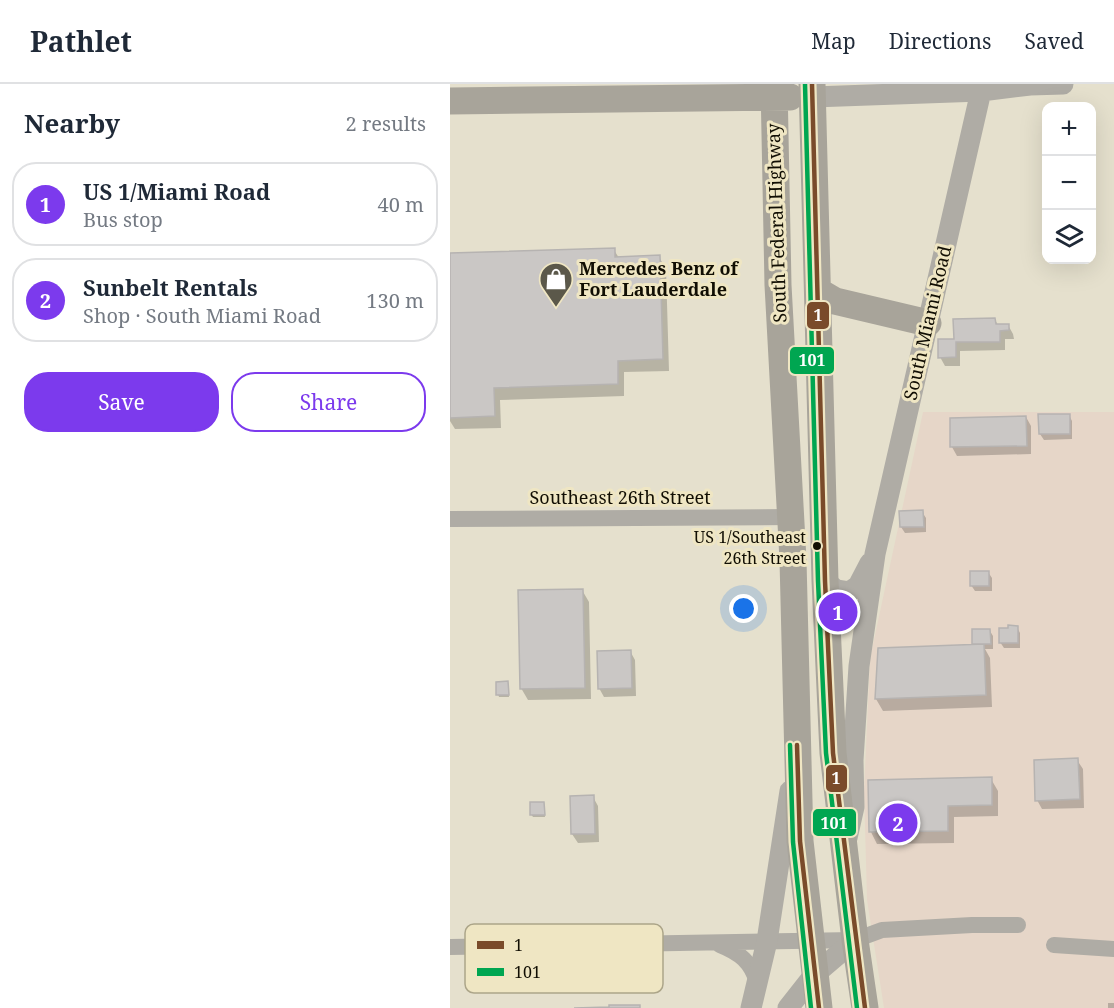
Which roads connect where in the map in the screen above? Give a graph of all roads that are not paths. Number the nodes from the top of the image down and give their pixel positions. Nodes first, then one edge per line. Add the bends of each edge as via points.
1 (1063, 84) edge
2 (808, 88) edge
3 (774, 91) edge
4 (981, 91) junction
5 (450, 101) edge
6 (818, 291) junction
7 (928, 323) junction
8 (791, 517) junction
9 (450, 519) edge
10 (875, 554) junction
11 (825, 581) junction
12 (797, 740) junction
13 (844, 850) junction
14 (1018, 925) dead end
15 (855, 940) junction
16 (767, 941) junction
17 (810, 941) junction
18 (714, 942) junction
19 (663, 943) edge
20 (1054, 945) dead end
21 (450, 947) edge
22 (465, 947) edge
23 (1114, 949) edge
24 (814, 975) junction
25 (757, 982) junction
26 (751, 1008) edge
27 (788, 1008) edge
28 (819, 1008) edge
29 (865, 1008) edge

1 - 4 street
2 - 3 main road
2 - 4 street
2 - 6 main road
3 - 5 main road
3 - 8 main road, South Federal Highway via 778,285
4 - 7 street, South Miami Road
6 - 7 main road via 835,301
6 - 11 main road
7 - 10 street, South Miami Road
8 - 9 street, Southeast 26th Street
8 - 11 main road via 806,534
8 - 12 main road, South Federal Highway
10 - 11 street, South Miami Road via 858,586 849,592 836,590
10 - 13 street, South Miami Road via 859,666 854,807
11 - 13 main road via 833,753
12 - 16 street
12 - 17 main road, South Federal Highway via 800,841
13 - 15 main road
14 - 15 street via 882,930
15 - 17 street
15 - 24 street
15 - 29 main road
16 - 17 street
16 - 18 street
16 - 25 street
17 - 24 main road, South Federal Highway
18 - 19 street
18 - 25 street via 738,952 753,970
20 - 23 street
21 - 22 street
24 - 27 street
24 - 28 main road, South Federal Highway
25 - 26 street

